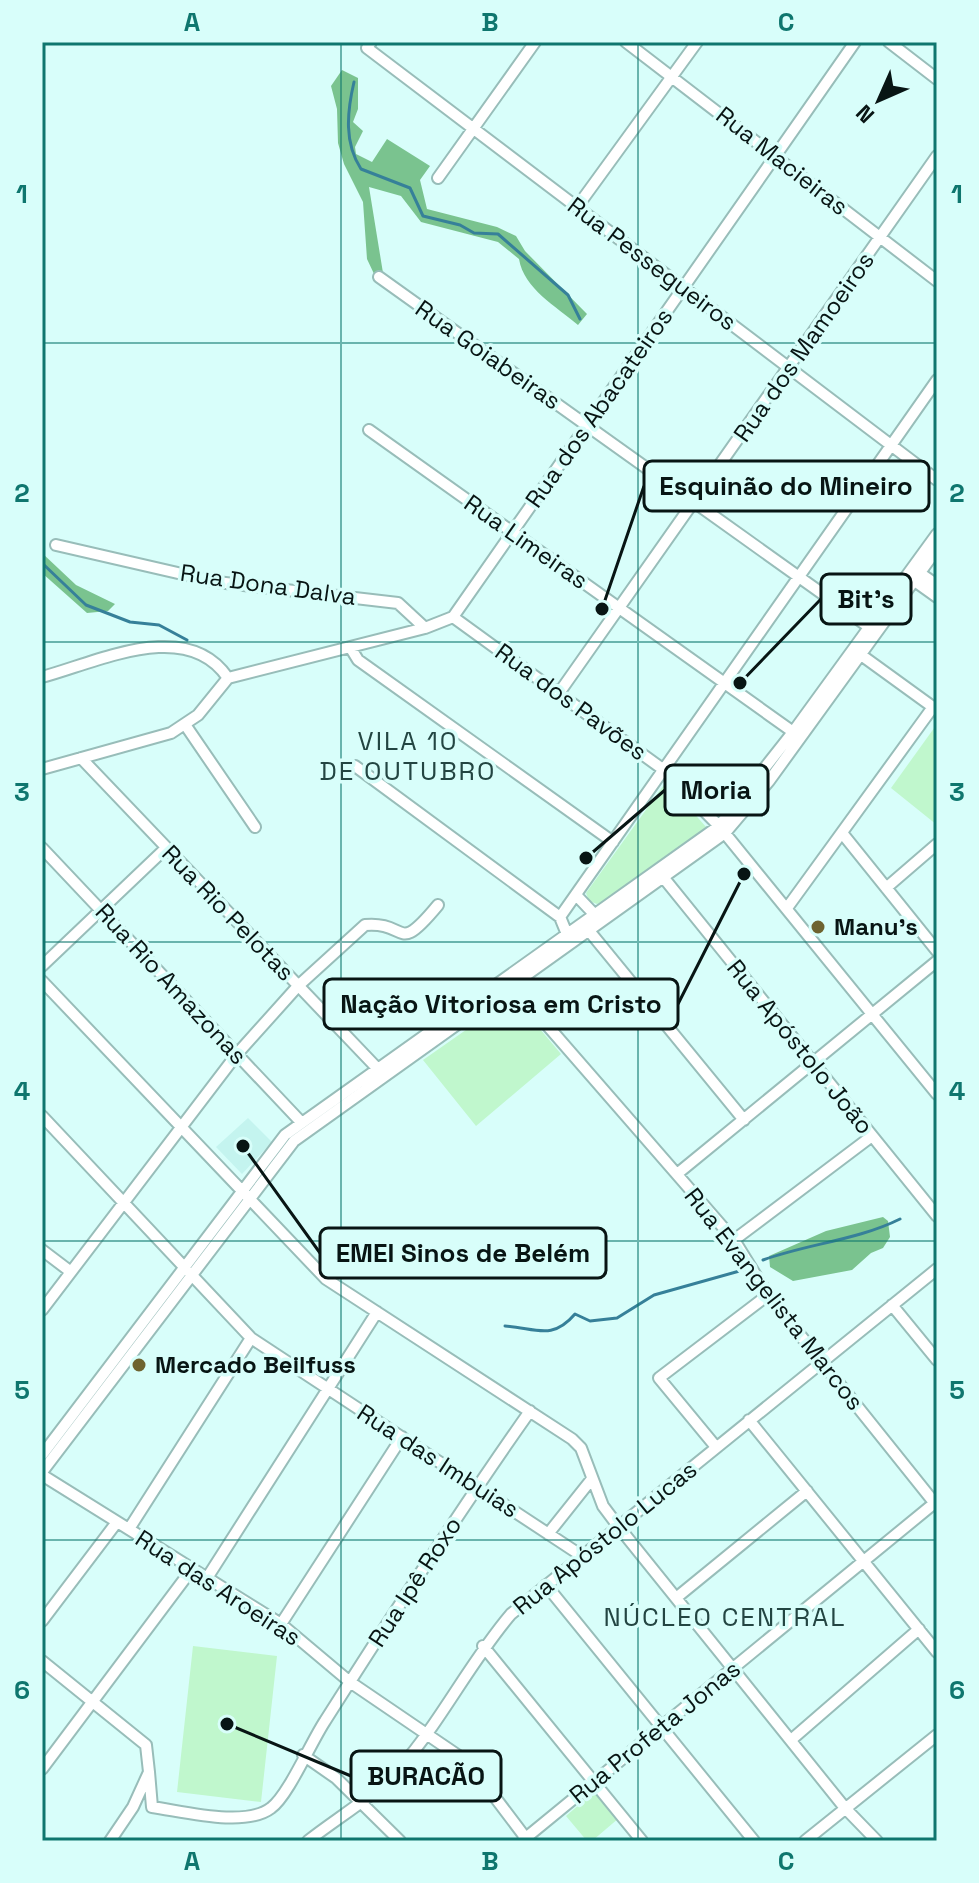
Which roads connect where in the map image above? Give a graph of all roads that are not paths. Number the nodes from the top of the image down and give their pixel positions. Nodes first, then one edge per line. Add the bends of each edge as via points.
1 (535, 42) edge
2 (626, 42) edge
3 (697, 42) edge
4 (855, 42) edge
5 (889, 42) edge
6 (369, 45) edge
7 (672, 77) junction
8 (937, 79) edge
9 (472, 127) junction
10 (937, 156) edge
11 (776, 157) junction
12 (438, 178) dead end
13 (577, 207) junction
14 (880, 237) junction
15 (379, 277) dead end
16 (937, 281) edge
17 (684, 288) junction
18 (789, 367) junction
19 (937, 380) edge
20 (587, 426) junction
21 (369, 430) dead end
22 (892, 446) junction
23 (937, 480) edge
24 (694, 502) junction
25 (512, 532) junction
26 (937, 534) edge
27 (56, 545) dead end
28 (937, 549) edge
29 (913, 574) junction
30 (800, 577) junction
31 (937, 585) edge
32 (937, 597) edge
33 (619, 609) junction
34 (453, 617) junction
35 (869, 627) junction
36 (425, 628) junction
37 (350, 647) junction
38 (857, 652) junction
39 (42, 677) edge
40 (228, 678) junction
41 (725, 684) junction
42 (559, 693) junction
43 (935, 708) edge
44 (186, 726) junction
45 (797, 735) junction
46 (81, 758) junction
47 (355, 766) dead end
48 (42, 769) edge
49 (664, 770) junction
50 (255, 827) dead end
51 (722, 829) junction
52 (842, 833) junction
53 (613, 842) junction
54 (937, 844) edge
55 (42, 848) edge
56 (166, 848) junction
57 (663, 877) junction
58 (886, 888) junction
59 (576, 895) junction
60 (438, 905) dead end
61 (787, 908) junction
62 (101, 910) junction
63 (594, 914) junction
64 (560, 917) junction
65 (590, 932) junction
66 (565, 934) junction
67 (573, 943) junction
68 (937, 951) edge
69 (937, 961) edge
70 (42, 966) edge
71 (42, 981) edge
72 (298, 986) junction
73 (513, 986) junction
74 (873, 1015) junction
75 (237, 1054) junction
76 (813, 1063) junction
77 (376, 1067) junction
78 (933, 1080) edge
79 (937, 1094) edge
80 (42, 1116) edge
81 (744, 1120) junction
82 (300, 1121) junction
83 (181, 1127) junction
84 (872, 1136) junction
85 (677, 1174) junction
86 (246, 1195) junction
87 (124, 1202) junction
88 (937, 1216) edge
89 (734, 1240) junction
90 (42, 1250) edge
91 (937, 1269) edge
92 (188, 1271) junction
93 (71, 1272) junction
94 (768, 1295) junction
95 (892, 1305) junction
96 (42, 1310) edge
97 (377, 1312) junction
98 (251, 1338) junction
99 (937, 1360) edge
100 (821, 1363) junction
101 (328, 1389) junction
102 (530, 1411) junction
103 (749, 1420) junction
104 (402, 1437) junction
105 (716, 1447) junction
106 (42, 1455) edge
107 (42, 1474) edge
108 (591, 1480) junction
109 (477, 1486) junction
110 (807, 1491) junction
111 (936, 1503) edge
112 (117, 1522) junction
113 (618, 1526) junction
114 (129, 1529) junction
115 (548, 1534) junction
116 (582, 1556) junction
117 (863, 1561) junction
118 (192, 1569) junction
119 (207, 1578) junction
120 (546, 1585) junction
121 (676, 1598) junction
122 (42, 1621) edge
123 (281, 1624) junction
124 (919, 1629) junction
125 (483, 1646) junction
126 (937, 1652) edge
127 (42, 1661) edge
128 (733, 1668) junction
129 (350, 1682) junction
130 (92, 1702) junction
131 (661, 1727) junction
132 (427, 1735) junction
133 (937, 1735) edge
134 (791, 1740) junction
135 (303, 1755) junction
136 (42, 1769) edge
137 (149, 1772) junction
138 (594, 1782) junction
139 (360, 1800) junction
140 (845, 1808) junction
141 (525, 1840) edge
142 (110, 1841) edge
143 (308, 1841) edge
144 (400, 1841) edge
145 (642, 1841) edge
146 (754, 1841) edge
147 (805, 1841) edge
148 (877, 1841) edge

1 - 9 street
2 - 7 street, Rua Macieiras
3 - 7 street
4 - 11 street, Rua dos Abacateiros
5 - 8 street
6 - 9 street, Rua Pessegueiros
7 - 11 street, Rua Macieiras
7 - 13 street
9 - 12 street
9 - 13 street, Rua Pessegueiros
10 - 14 street, Rua dos Mamoeiros
11 - 14 street, Rua Macieiras
11 - 17 street, Rua dos Abacateiros
13 - 17 street, Rua Pessegueiros
14 - 16 street, Rua Macieiras
14 - 18 street, Rua dos Mamoeiros
15 - 20 street, Rua Goiabeiras
17 - 18 street, Rua Pessegueiros
17 - 20 street, Rua dos Abacateiros
18 - 22 street, Rua Pessegueiros
18 - 24 street, Rua dos Mamoeiros
19 - 22 street
20 - 24 street, Rua Goiabeiras
20 - 25 street, Rua dos Abacateiros
21 - 25 street, Rua Limeiras
22 - 23 street, Rua Pessegueiros
22 - 30 street
24 - 30 street, Rua Goiabeiras
24 - 33 street, Rua dos Mamoeiros
25 - 33 street, Rua Limeiras
25 - 34 street, Rua dos Abacateiros
26 - 29 street
27 - 36 street, Rua Dona Dalva via 217,582 398,603
28 - 29 street
29 - 31 street
29 - 32 street
29 - 35 street
29 - 38 street
30 - 35 street, Rua Goiabeiras
30 - 41 street
33 - 41 street, Rua Limeiras
33 - 42 street, Rua dos Mamoeiros
34 - 36 street
34 - 42 street, Rua dos Pavões
35 - 38 street
36 - 37 street
37 - 40 street
37 - 53 street via 358,660
38 - 43 street
38 - 45 street
39 - 40 street via 156,646 208,656
40 - 44 street
41 - 45 street, Rua Limeiras
41 - 49 street
42 - 49 street, Rua dos Pavões
43 - 52 street
44 - 46 street
44 - 50 street
45 - 51 street
46 - 48 street
46 - 56 street, Rua Rio Pelotas
47 - 64 street
49 - 51 street, Rua dos Pavões
49 - 53 street
51 - 57 street
51 - 61 street, Rua dos Pavões
51 - 63 street
52 - 58 street
52 - 61 street
53 - 59 street
54 - 58 street
55 - 62 street, Rua Rio Amazonas
56 - 62 street
56 - 72 street, Rua Rio Pelotas
57 - 65 street
57 - 76 street, Rua Apóstolo João
58 - 68 street
59 - 63 street
59 - 64 street
60 - 72 street via 409,934 365,925
61 - 74 street, Rua dos Pavões
62 - 70 street
62 - 75 street, Rua Rio Amazonas
63 - 66 street
64 - 66 street
65 - 67 street
65 - 81 street
66 - 67 street
66 - 77 street
67 - 73 street
69 - 74 street
71 - 83 street
72 - 75 street
72 - 77 street, Rua Rio Pelotas
73 - 85 street, Rua Evangelista Marcos
73 - 86 street via 294,1141
74 - 76 street
74 - 78 street, Rua dos Pavões
75 - 82 street, Rua Rio Amazonas
75 - 83 street
76 - 81 street
76 - 84 street, Rua Apóstolo João
77 - 82 street
78 - 79 street, Rua dos Pavões
80 - 87 street, Rua das Imbuias
81 - 85 street
82 - 86 street
83 - 86 street
83 - 87 street
84 - 88 street, Rua Apóstolo João
84 - 89 street
85 - 89 street, Rua Evangelista Marcos
86 - 92 street
86 - 97 street via 326,1279
87 - 92 street, Rua das Imbuias
87 - 93 street
89 - 94 street, Rua Evangelista Marcos
90 - 93 street
91 - 95 street, Rua Apóstolo Lucas
92 - 98 street, Rua das Imbuias
92 - 106 street
92 - 107 street
93 - 96 street
94 - 100 street, Rua Evangelista Marcos
94 - 105 street via 659,1378
95 - 99 street
95 - 100 street, Rua Apóstolo Lucas
97 - 101 street
97 - 102 street
98 - 101 street, Rua das Imbuias
98 - 114 street
100 - 103 street, Rua Apóstolo Lucas
100 - 111 street, Rua Evangelista Marcos
101 - 104 street, Rua das Imbuias
101 - 119 street
102 - 108 street via 581,1448
102 - 109 street, Rua Ipê Roxo
103 - 105 street, Rua Apóstolo Lucas
103 - 110 street
104 - 109 street, Rua das Imbuias
104 - 123 street
105 - 113 street, Rua Apóstolo Lucas
107 - 112 street, Rua das Aroeiras
108 - 113 street
108 - 115 street
109 - 115 street, Rua das Imbuias
109 - 129 street, Rua Ipê Roxo
110 - 117 street
110 - 121 street
111 - 117 street, Rua Profeta Jonas
112 - 114 street, Rua das Aroeiras
112 - 122 street
113 - 116 street, Rua Apóstolo Lucas
113 - 121 street
114 - 118 street, Rua das Aroeiras
115 - 116 street, Rua das Imbuias
116 - 120 street, Rua Apóstolo Lucas
117 - 124 street
117 - 128 street, Rua Profeta Jonas
118 - 119 street, Rua das Aroeiras
118 - 130 street
119 - 123 street, Rua das Aroeiras
120 - 125 street, Rua Apóstolo Lucas
120 - 131 street
121 - 128 street
123 - 129 street, Rua das Aroeiras
124 - 126 street
124 - 134 street
125 - 132 street, Rua Apóstolo Lucas
125 - 138 street
127 - 130 street
128 - 131 street, Rua Profeta Jonas
128 - 134 street
129 - 132 street, Rua das Aroeiras
129 - 135 street, Rua Ipê Roxo
130 - 136 street
130 - 137 street via 146,1745
131 - 138 street, Rua Profeta Jonas
131 - 146 street
132 - 139 street, Rua Apóstolo Lucas via 397,1772
132 - 141 street, Rua das Aroeiras via 469,1763
133 - 140 street
134 - 140 street
135 - 137 street, Rua Ipê Roxo via 287,1791 270,1809 249,1816 152,1807
135 - 139 street
137 - 142 street
138 - 141 street, Rua Profeta Jonas
138 - 145 street
139 - 143 street, Rua Apóstolo Lucas
139 - 144 street
140 - 147 street
140 - 148 street

